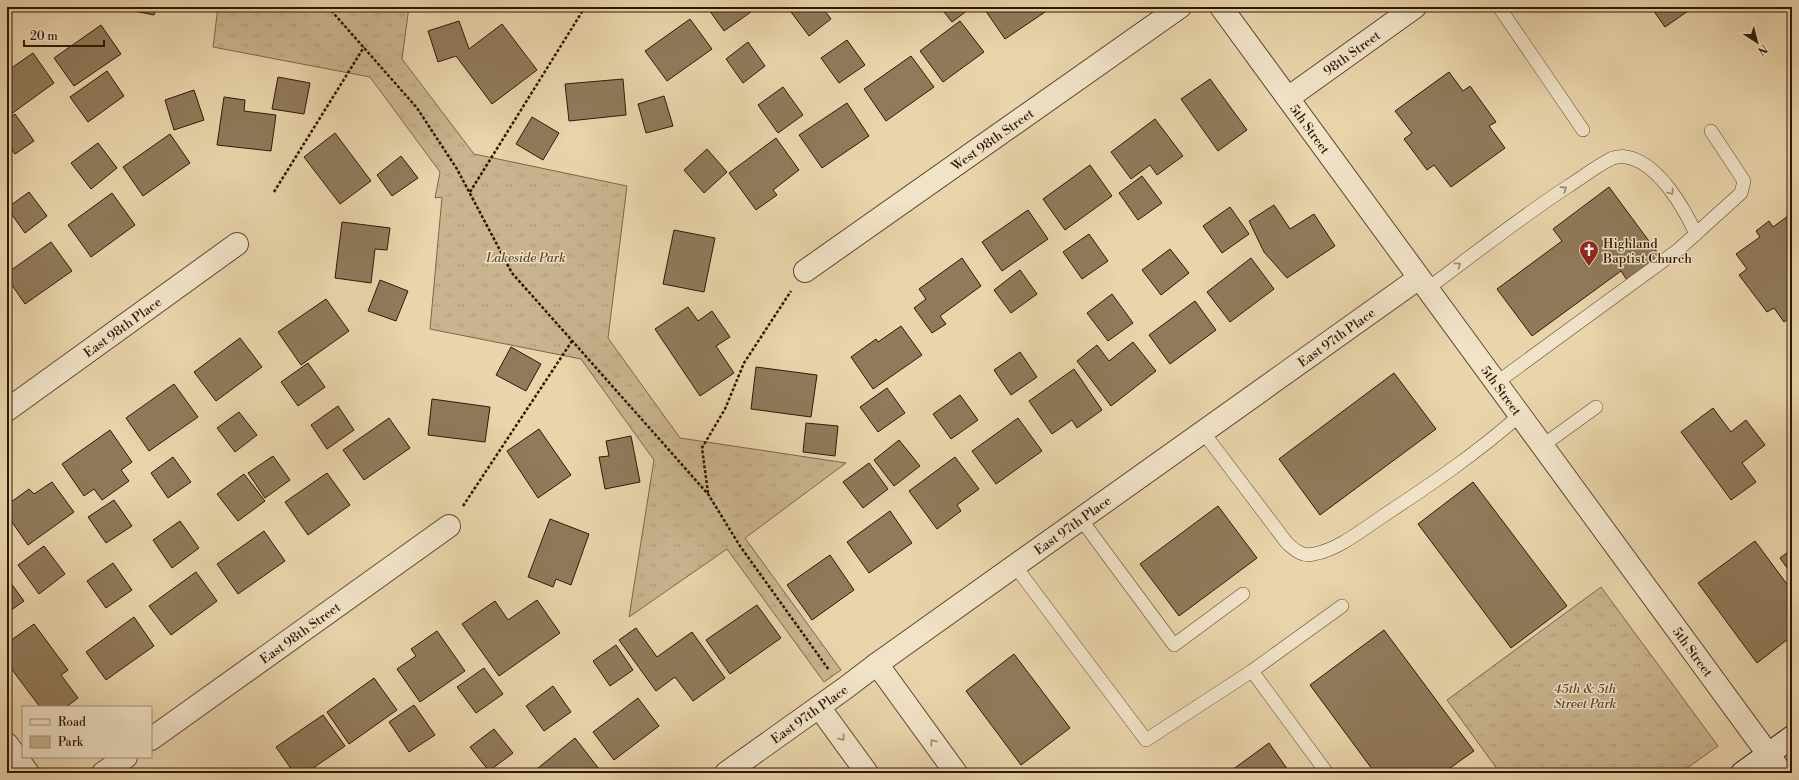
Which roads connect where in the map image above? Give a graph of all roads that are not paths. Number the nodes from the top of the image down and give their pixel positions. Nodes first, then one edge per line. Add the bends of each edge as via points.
1 (1180, 7) edge
2 (1221, 7) edge
3 (1415, 7) edge
4 (1499, 7) edge
5 (1288, 98) junction
6 (1583, 130) dead end
7 (1711, 131) dead end
8 (1696, 234) junction
9 (237, 244) dead end
10 (805, 271) road end
11 (1423, 283) junction
12 (1496, 383) junction
13 (1596, 407) dead end
14 (7, 410) edge
15 (1520, 416) junction
16 (1203, 432) junction
17 (1542, 446) junction
18 (1080, 518) junction
19 (449, 526) road end
20 (1015, 566) junction
21 (1244, 594) dead end
22 (1342, 606) dead end
23 (877, 664) junction
24 (1252, 671) junction
25 (819, 707) junction
26 (152, 738) edge
27 (1792, 738) edge
28 (7, 744) edge
29 (1768, 754) junction
30 (125, 758) edge
31 (28, 773) edge
32 (103, 773) edge
33 (726, 773) edge
34 (867, 773) edge
35 (956, 773) edge
36 (1327, 773) edge
37 (1742, 773) edge
38 (1782, 773) edge

1 - 10 street, West 98th Street
2 - 5 street, 5th Street
3 - 5 street, 98th Street
4 - 6 lane
5 - 11 street, 5th Street
7 - 8 lane via 1744,181 1741,193
11 -> 8 lane via 1610,159 1625,157 1647,167 1671,192 1686,213
8 - 12 lane via 1672,255
9 - 14 street, East 98th Place
11 - 12 street, 5th Street
11 - 16 street, East 97th Place
12 - 15 street, 5th Street
13 - 17 lane
15 - 16 lane via 1492,440 1416,494 1341,544 1313,555 1300,554 1287,543
15 - 17 street, 5th Street
16 - 18 street, East 97th Place
17 - 29 street, 5th Street
18 - 20 street, East 97th Place
18 - 21 lane via 1174,645
19 - 26 street, East 98th Street
20 - 23 street, East 97th Place
20 - 24 lane via 1146,740
22 - 24 lane
23 - 25 street, East 97th Place
35 -> 23 street
24 - 36 lane
25 - 33 street, East 97th Place
25 -> 34 street
27 - 29 street
28 - 31 street
29 - 37 street
29 - 38 street, 5th Street
30 - 32 street

